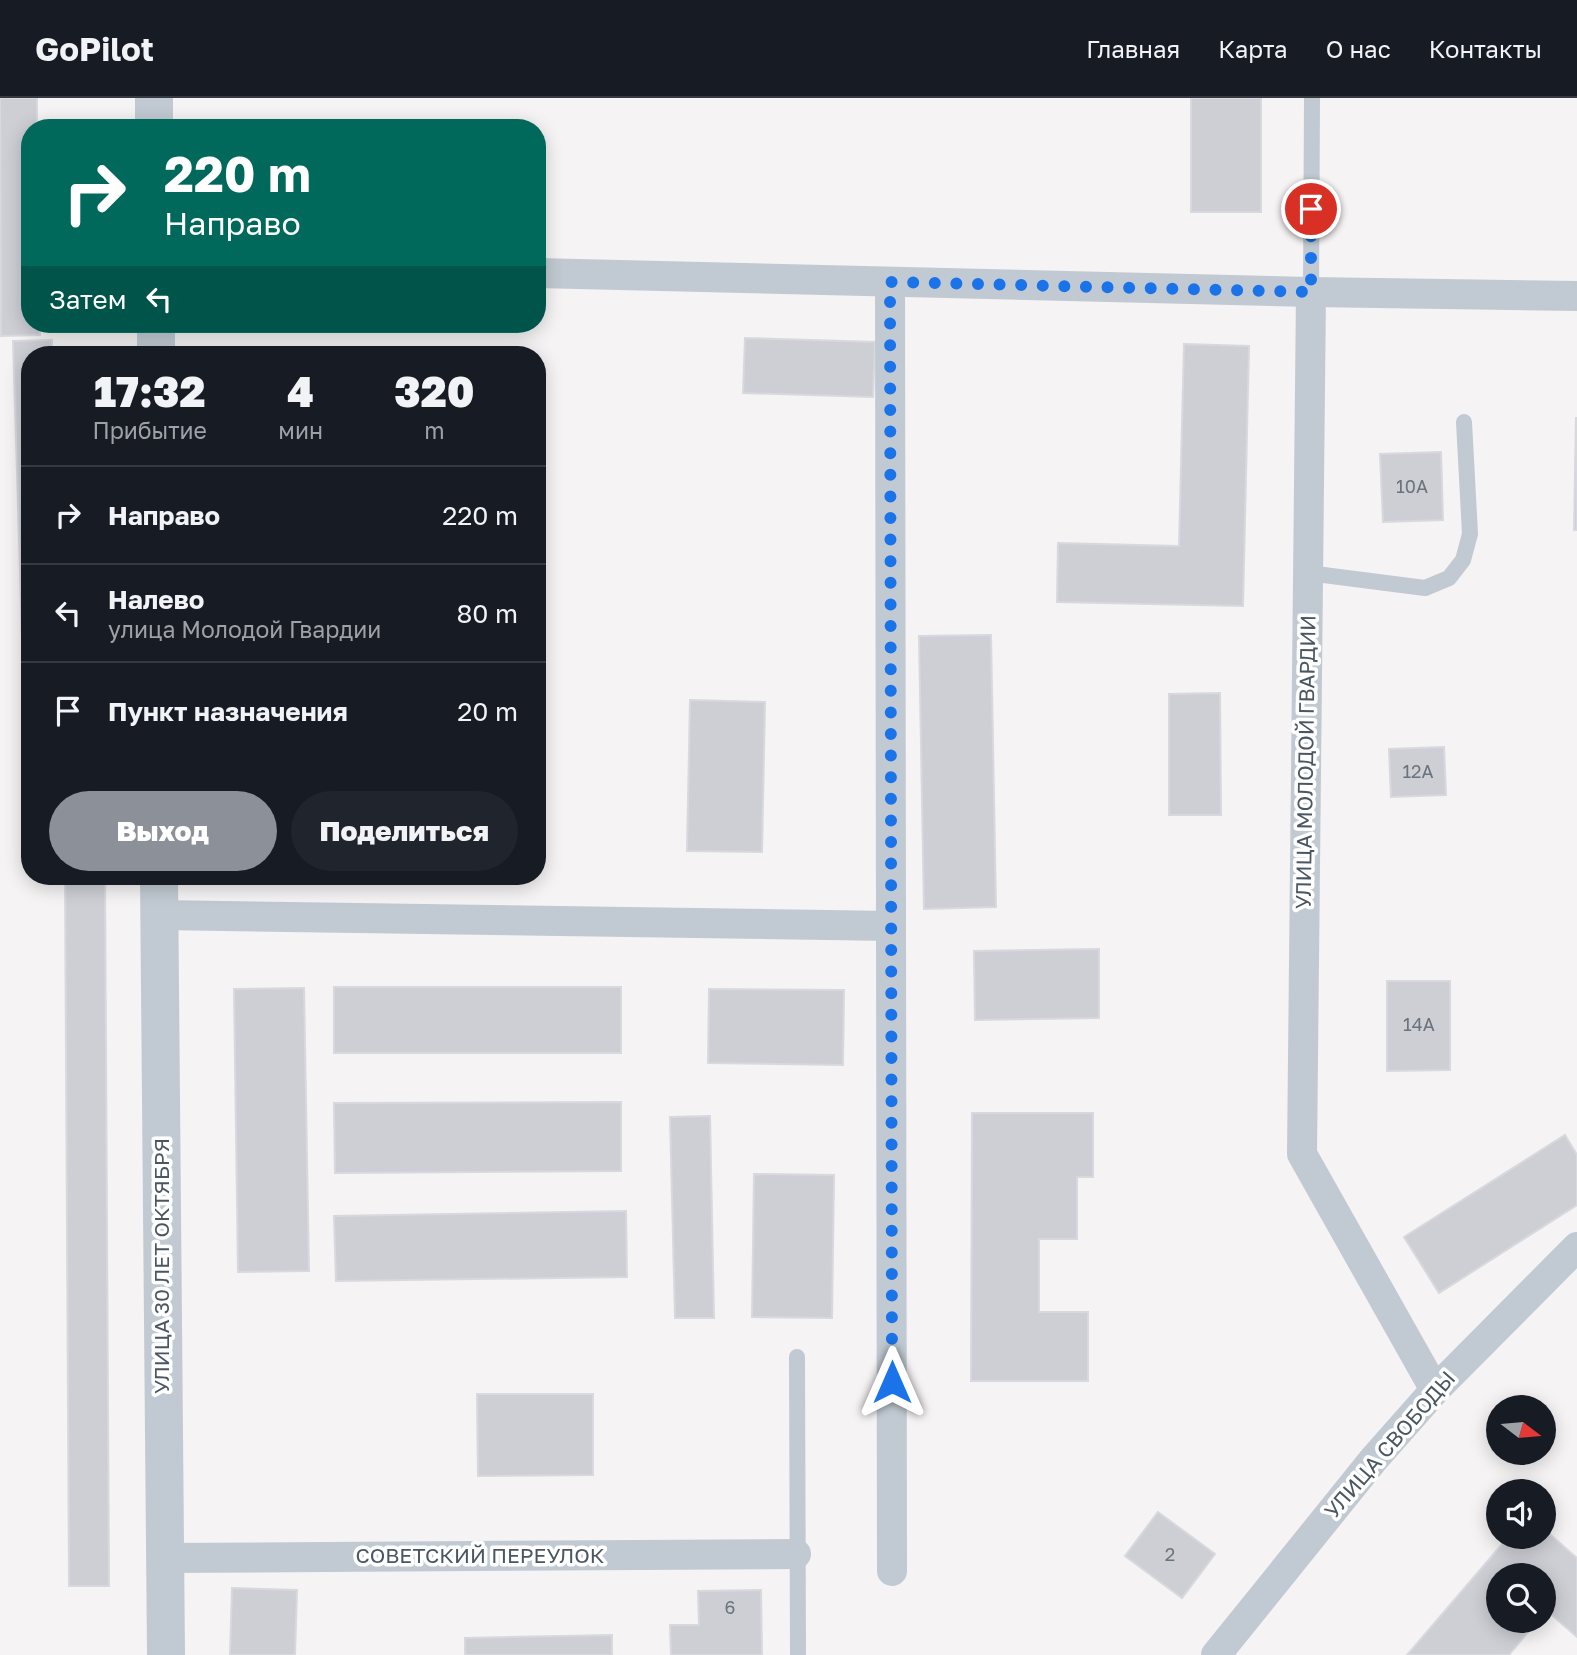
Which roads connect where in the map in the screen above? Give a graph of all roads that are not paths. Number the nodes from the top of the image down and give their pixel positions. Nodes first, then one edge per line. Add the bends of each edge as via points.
1 (154, 98) edge
2 (1312, 98) edge
3 (154, 119) edge
4 (546, 273) edge
5 (890, 282) junction
6 (1311, 292) junction
7 (1577, 296) edge
8 (1464, 422) dead end
9 (1308, 573) junction
10 (159, 885) edge
11 (159, 915) junction
12 (891, 926) junction
13 (1577, 1247) edge
14 (797, 1356) dead end
15 (1435, 1390) junction
16 (796, 1554) junction
17 (164, 1558) junction
18 (892, 1570) dead end
19 (166, 1655) edge
20 (797, 1655) edge
21 (1216, 1655) edge

1 - 3 street
2 - 6 lane, УЛИЦА МОЛОДОЙ ГВАРДИИ
4 - 5 street
5 - 6 street
5 - 12 street
6 - 7 street
6 - 9 street, УЛИЦА МОЛОДОЙ ГВАРДИИ
8 - 9 lane via 1470,534 1463,560 1449,578 1425,588
9 - 15 street, УЛИЦА МОЛОДОЙ ГВАРДИИ via 1302,1154
10 - 11 street, УЛИЦА 30 ЛЕТ ОКТЯБРЯ
11 - 12 street
11 - 17 street, УЛИЦА 30 ЛЕТ ОКТЯБРЯ
12 - 18 street
13 - 15 street, УЛИЦА СВОБОДЫ
14 - 16 lane
15 - 21 street, УЛИЦА СВОБОДЫ
16 - 17 street, СОВЕТСКИЙ ПЕРЕУЛОК
16 - 20 lane
17 - 19 street, УЛИЦА 30 ЛЕТ ОКТЯБРЯ

